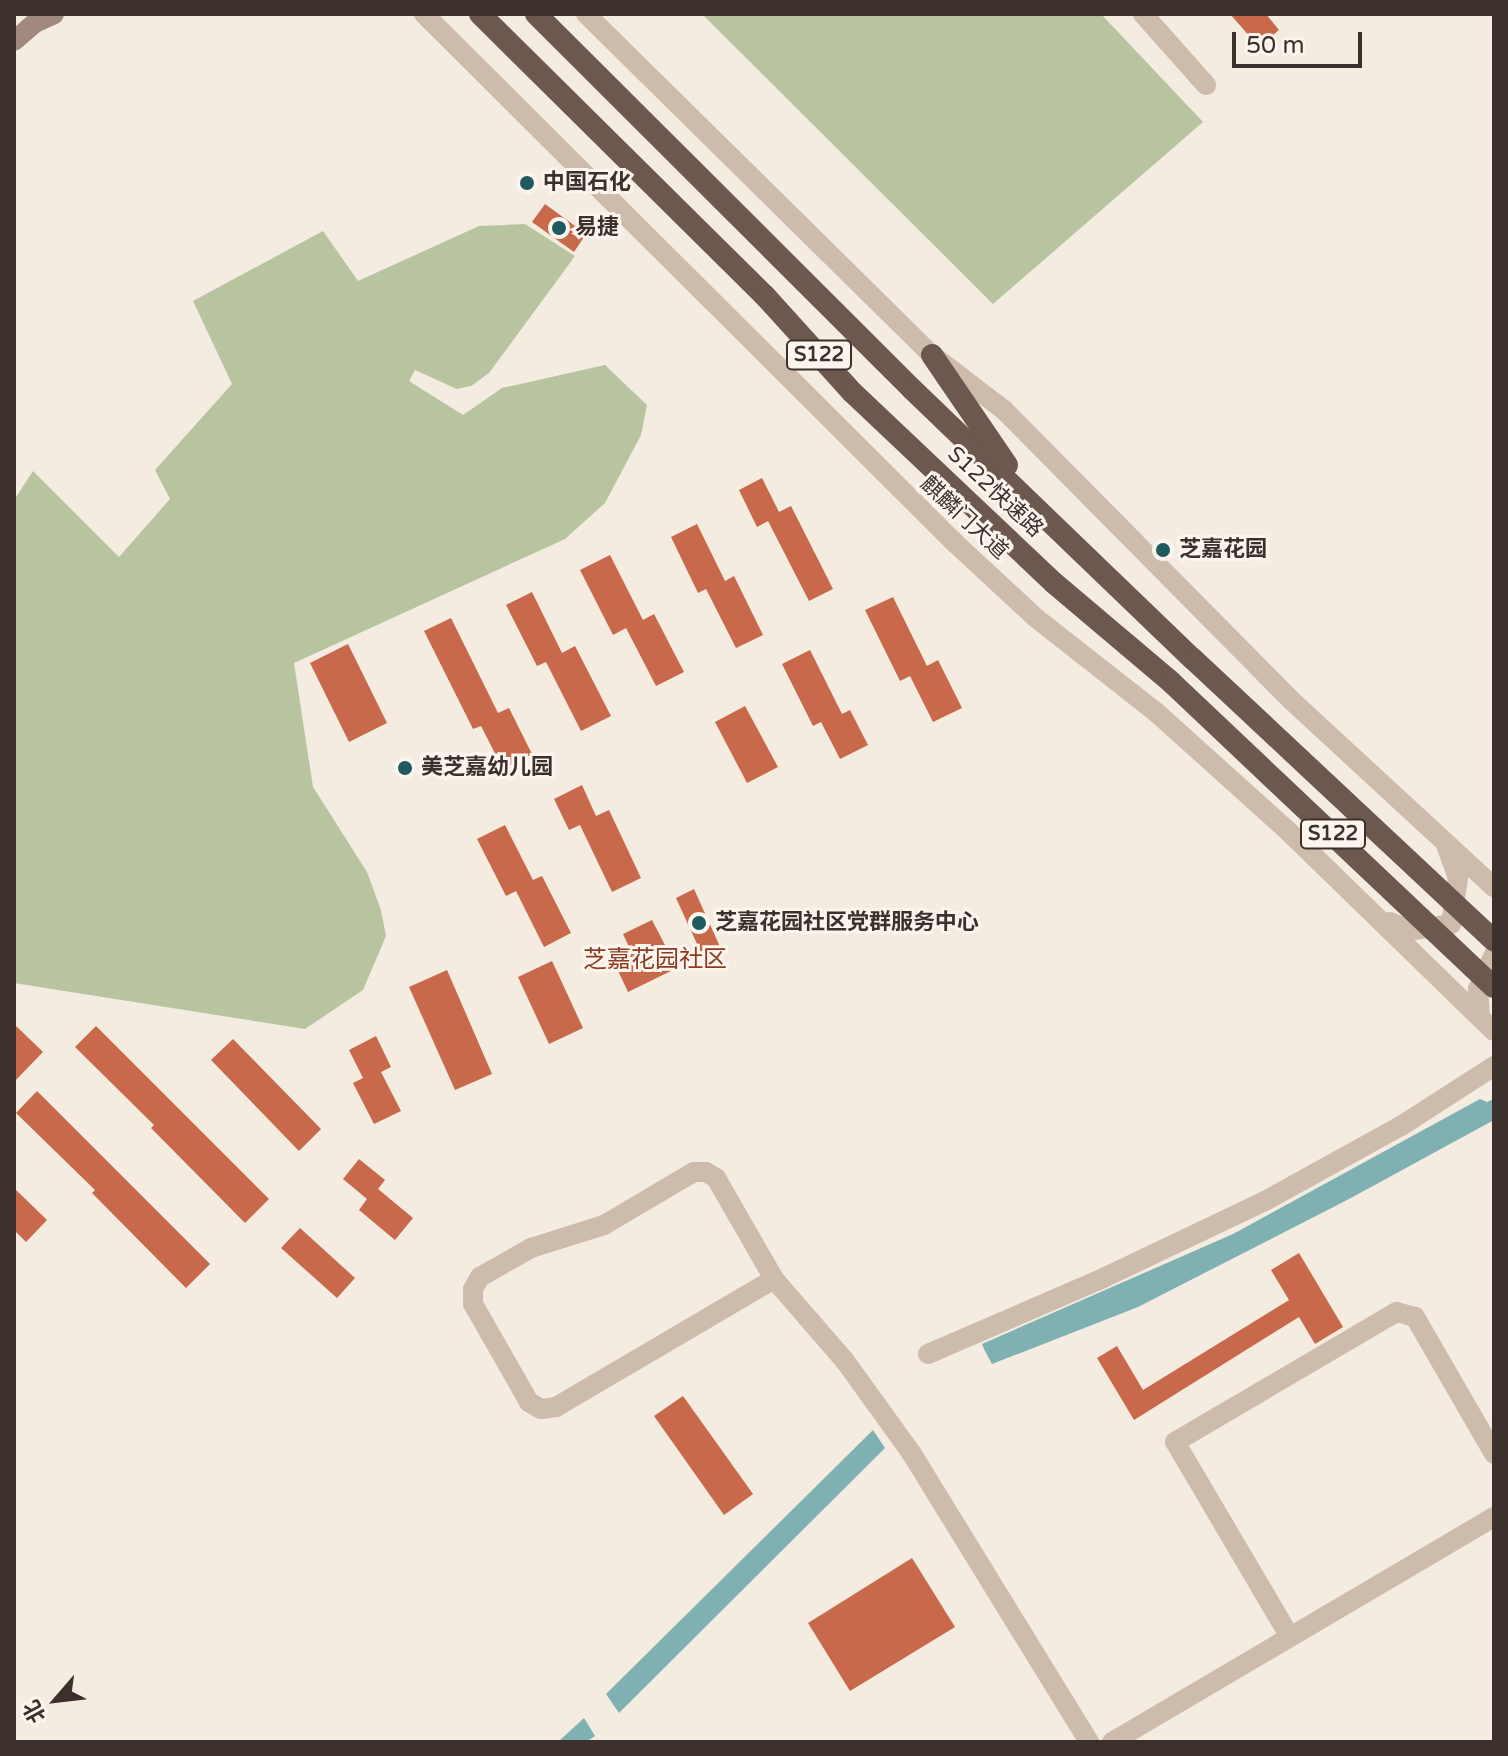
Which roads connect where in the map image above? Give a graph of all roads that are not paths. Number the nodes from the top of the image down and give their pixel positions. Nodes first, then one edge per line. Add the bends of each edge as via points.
1 (54, 14) edge
2 (424, 14) edge
3 (480, 14) edge
4 (536, 14) edge
5 (586, 14) edge
6 (1143, 14) edge
7 (14, 41) edge
8 (1206, 85) dead end
9 (932, 355) junction
10 (1033, 503) junction
11 (1444, 841) junction
12 (1494, 887) edge
13 (1375, 915) junction
14 (1494, 941) edge
15 (1494, 955) edge
16 (1494, 987) edge
17 (1487, 1024) edge
18 (1494, 1066) edge
19 (774, 1279) junction
20 (928, 1354) dead end
21 (1494, 1454) edge
22 (1494, 1517) edge
23 (1290, 1637) junction
24 (1089, 1742) edge
25 (1112, 1742) edge

1 - 7 main road
2 - 13 street, 麒麟门大道 via 955,543 1036,618 1169,724
3 - 16 highway, S122快速路 / S122, bridge via 765,296 852,392 1054,583 1171,682
4 - 10 highway, S122快速路 / S122
5 - 9 street
6 - 8 street
9 - 10 highway
9 - 11 street via 1004,410 1291,700
10 - 14 highway, S122快速路 / S122, bridge
11 - 12 street
11 - 13 street via 1458,878 1451,924 1410,931
13 - 17 street, 麒麟门大道
15 - 17 street via 1478,989
18 - 20 street via 1401,1126 1265,1201
19 - 19 street via 716,1178 694,1172 604,1225 531,1248 480,1277 473,1304 529,1402 541,1409 556,1407
19 - 24 street via 875,1400 912,1454
21 - 23 street via 1415,1317 1397,1312 1175,1442
22 - 23 street
23 - 25 street

